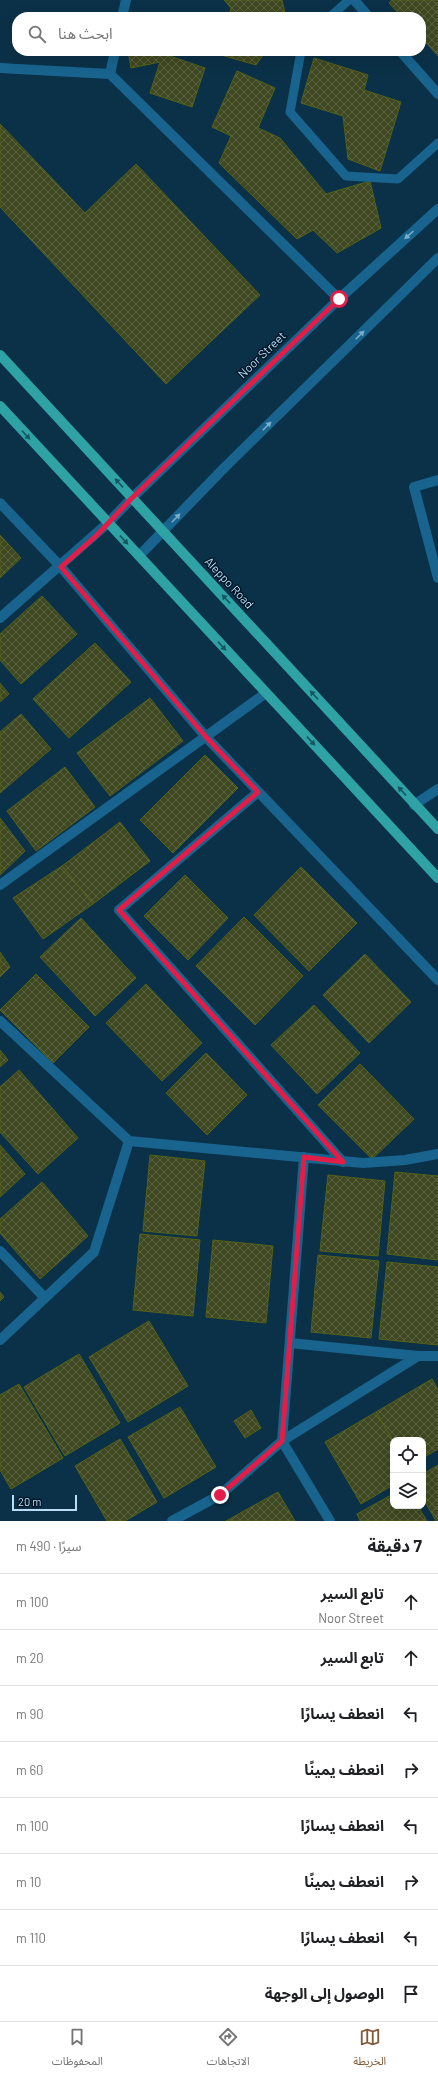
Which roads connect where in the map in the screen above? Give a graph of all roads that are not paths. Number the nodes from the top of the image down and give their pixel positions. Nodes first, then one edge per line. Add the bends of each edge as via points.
1 (126, 0) edge
2 (349, 0) edge
3 (354, 0) edge
4 (123, 12) edge
5 (336, 12) edge
6 (365, 12) edge
7 (114, 56) edge
8 (300, 56) edge
9 (404, 56) edge
10 (0, 68) edge
11 (110, 74) junction
12 (438, 94) edge
13 (438, 143) edge
14 (438, 209) edge
15 (438, 258) edge
16 (339, 299) junction
17 (0, 355) edge
18 (0, 406) edge
19 (438, 480) edge
20 (132, 498) junction
21 (0, 503) edge
22 (108, 523) junction
23 (163, 531) junction
24 (139, 556) junction
25 (61, 567) junction
26 (438, 578) edge
27 (0, 618) edge
28 (266, 693) junction
29 (206, 737) junction
30 (438, 790) edge
31 (258, 792) junction
32 (414, 805) junction
33 (438, 829) edge
34 (438, 878) edge
35 (0, 885) edge
36 (438, 980) edge
37 (0, 1021) edge
38 (129, 1141) junction
39 (438, 1154) edge
40 (304, 1157) junction
41 (343, 1162) junction
42 (0, 1251) edge
43 (45, 1298) junction
44 (0, 1340) edge
45 (290, 1344) junction
46 (418, 1356) junction
47 (438, 1356) edge
48 (282, 1441) junction
49 (172, 1521) edge
50 (330, 1521) edge

1 - 4 street
2 - 5 lane
3 - 6 street
7 - 11 street
8 - 13 lane via 290,112 346,176 398,179
9 - 12 street
10 - 11 street
11 - 16 street
14 -> 16 street, Noor Street
23 -> 15 street
16 - 20 street, Noor Street
20 -> 17 main road, Aleppo Road
18 -> 22 main road
19 - 26 street via 414,487
20 - 22 street, Noor Street
20 - 23 main road, Aleppo Road
21 - 25 street
22 -> 24 main road
22 - 25 street, Noor Street
23 - 24 street
32 -> 23 main road, Aleppo Road
24 -> 28 main road
25 - 27 street, Noor Street
25 - 29 street
28 - 29 street
28 -> 34 main road
29 - 31 street
29 - 35 street
30 - 32 street
31 - 36 street
31 - 41 street via 119,910
32 - 33 main road, Aleppo Road
37 - 38 street
38 - 40 street
38 - 43 street via 94,1252
39 - 41 street via 405,1160
40 - 41 street
40 - 45 street
42 - 43 street
43 - 44 street
45 - 46 street
45 - 48 street
46 - 47 street
46 - 48 street
48 - 49 street via 220,1495
48 - 50 street

